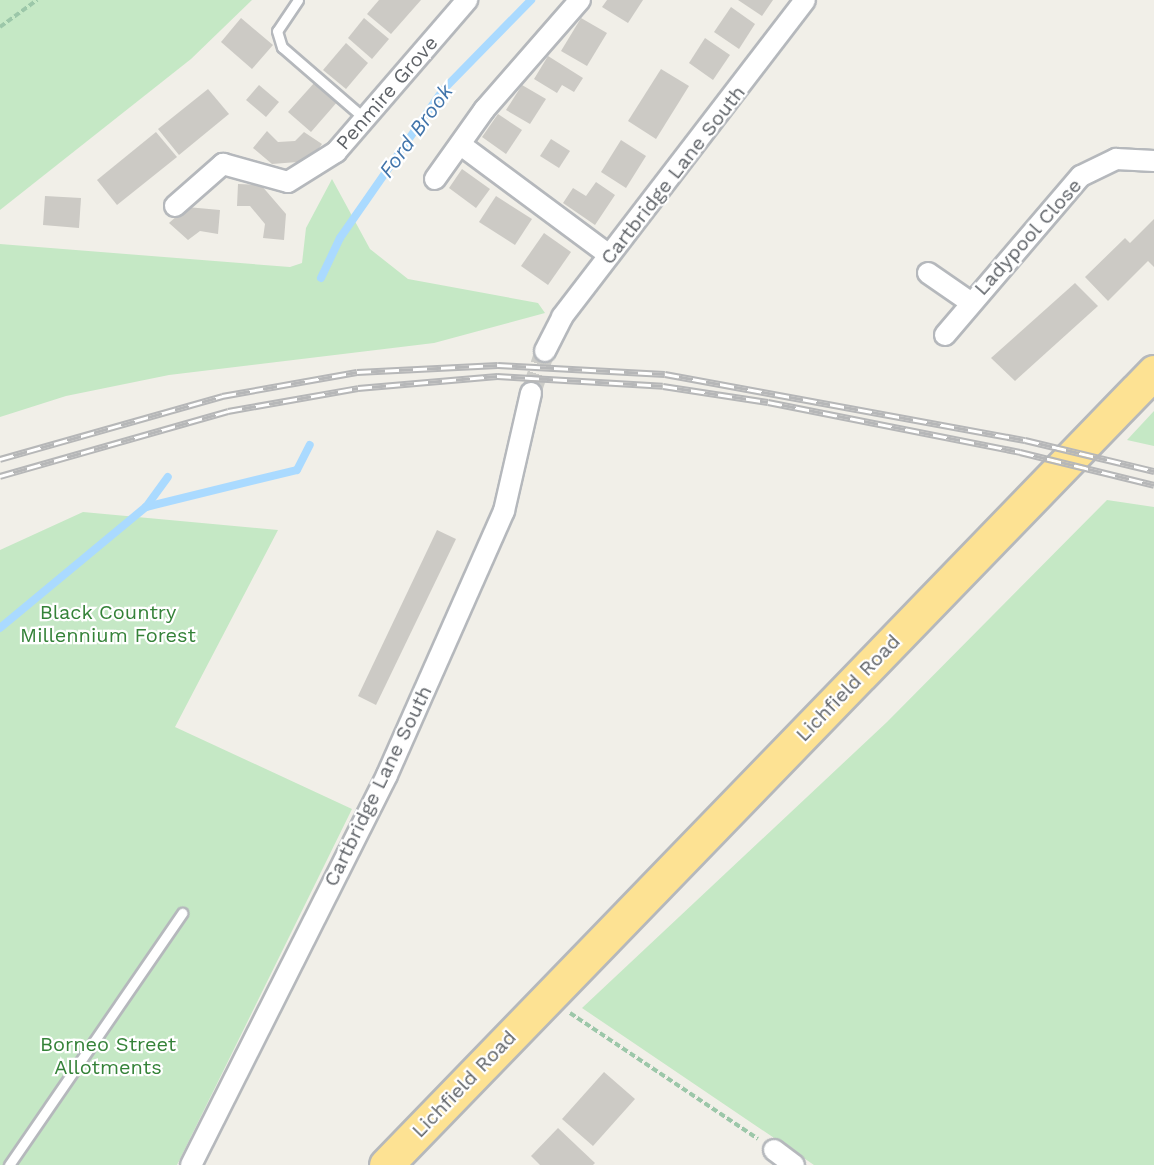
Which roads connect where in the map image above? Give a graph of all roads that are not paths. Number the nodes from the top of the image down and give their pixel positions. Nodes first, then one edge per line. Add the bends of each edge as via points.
1 (298, 0) edge
2 (467, 0) edge
3 (580, 0) edge
4 (805, 0) edge
5 (365, 119) junction
6 (461, 145) junction
7 (1154, 161) edge
8 (435, 179) dead end
9 (175, 206) dead end
10 (609, 255) junction
11 (928, 273) dead end
12 (970, 302) junction
13 (945, 334) dead end
14 (545, 351) tunnel mouth
15 (1154, 372) edge
16 (531, 393) tunnel mouth
17 (182, 913) dead end
18 (555, 1007) junction
19 (774, 1150) road end
20 (9, 1165) edge
21 (191, 1165) edge
22 (387, 1165) edge
23 (409, 1165) edge
24 (794, 1165) edge

1 - 5 lane via 277,31 282,47
2 - 5 street, Penmire Grove
3 - 6 street via 484,110
4 - 10 street, Cartbridge Lane South
5 - 9 street, Penmire Grove via 336,152 288,182 223,164
6 - 8 street
6 - 10 street
7 - 12 street, Ladypool Close via 1116,159 1081,176
10 - 14 street, Cartbridge Lane South via 562,317
11 - 12 street, Ladypool Close
12 - 13 street, Ladypool Close
15 - 18 highway, Lichfield Road
16 - 21 street, Cartbridge Lane South via 504,511 387,775
17 - 20 lane
18 - 22 highway, Lichfield Road
18 - 23 highway, Lichfield Road
19 - 24 street

